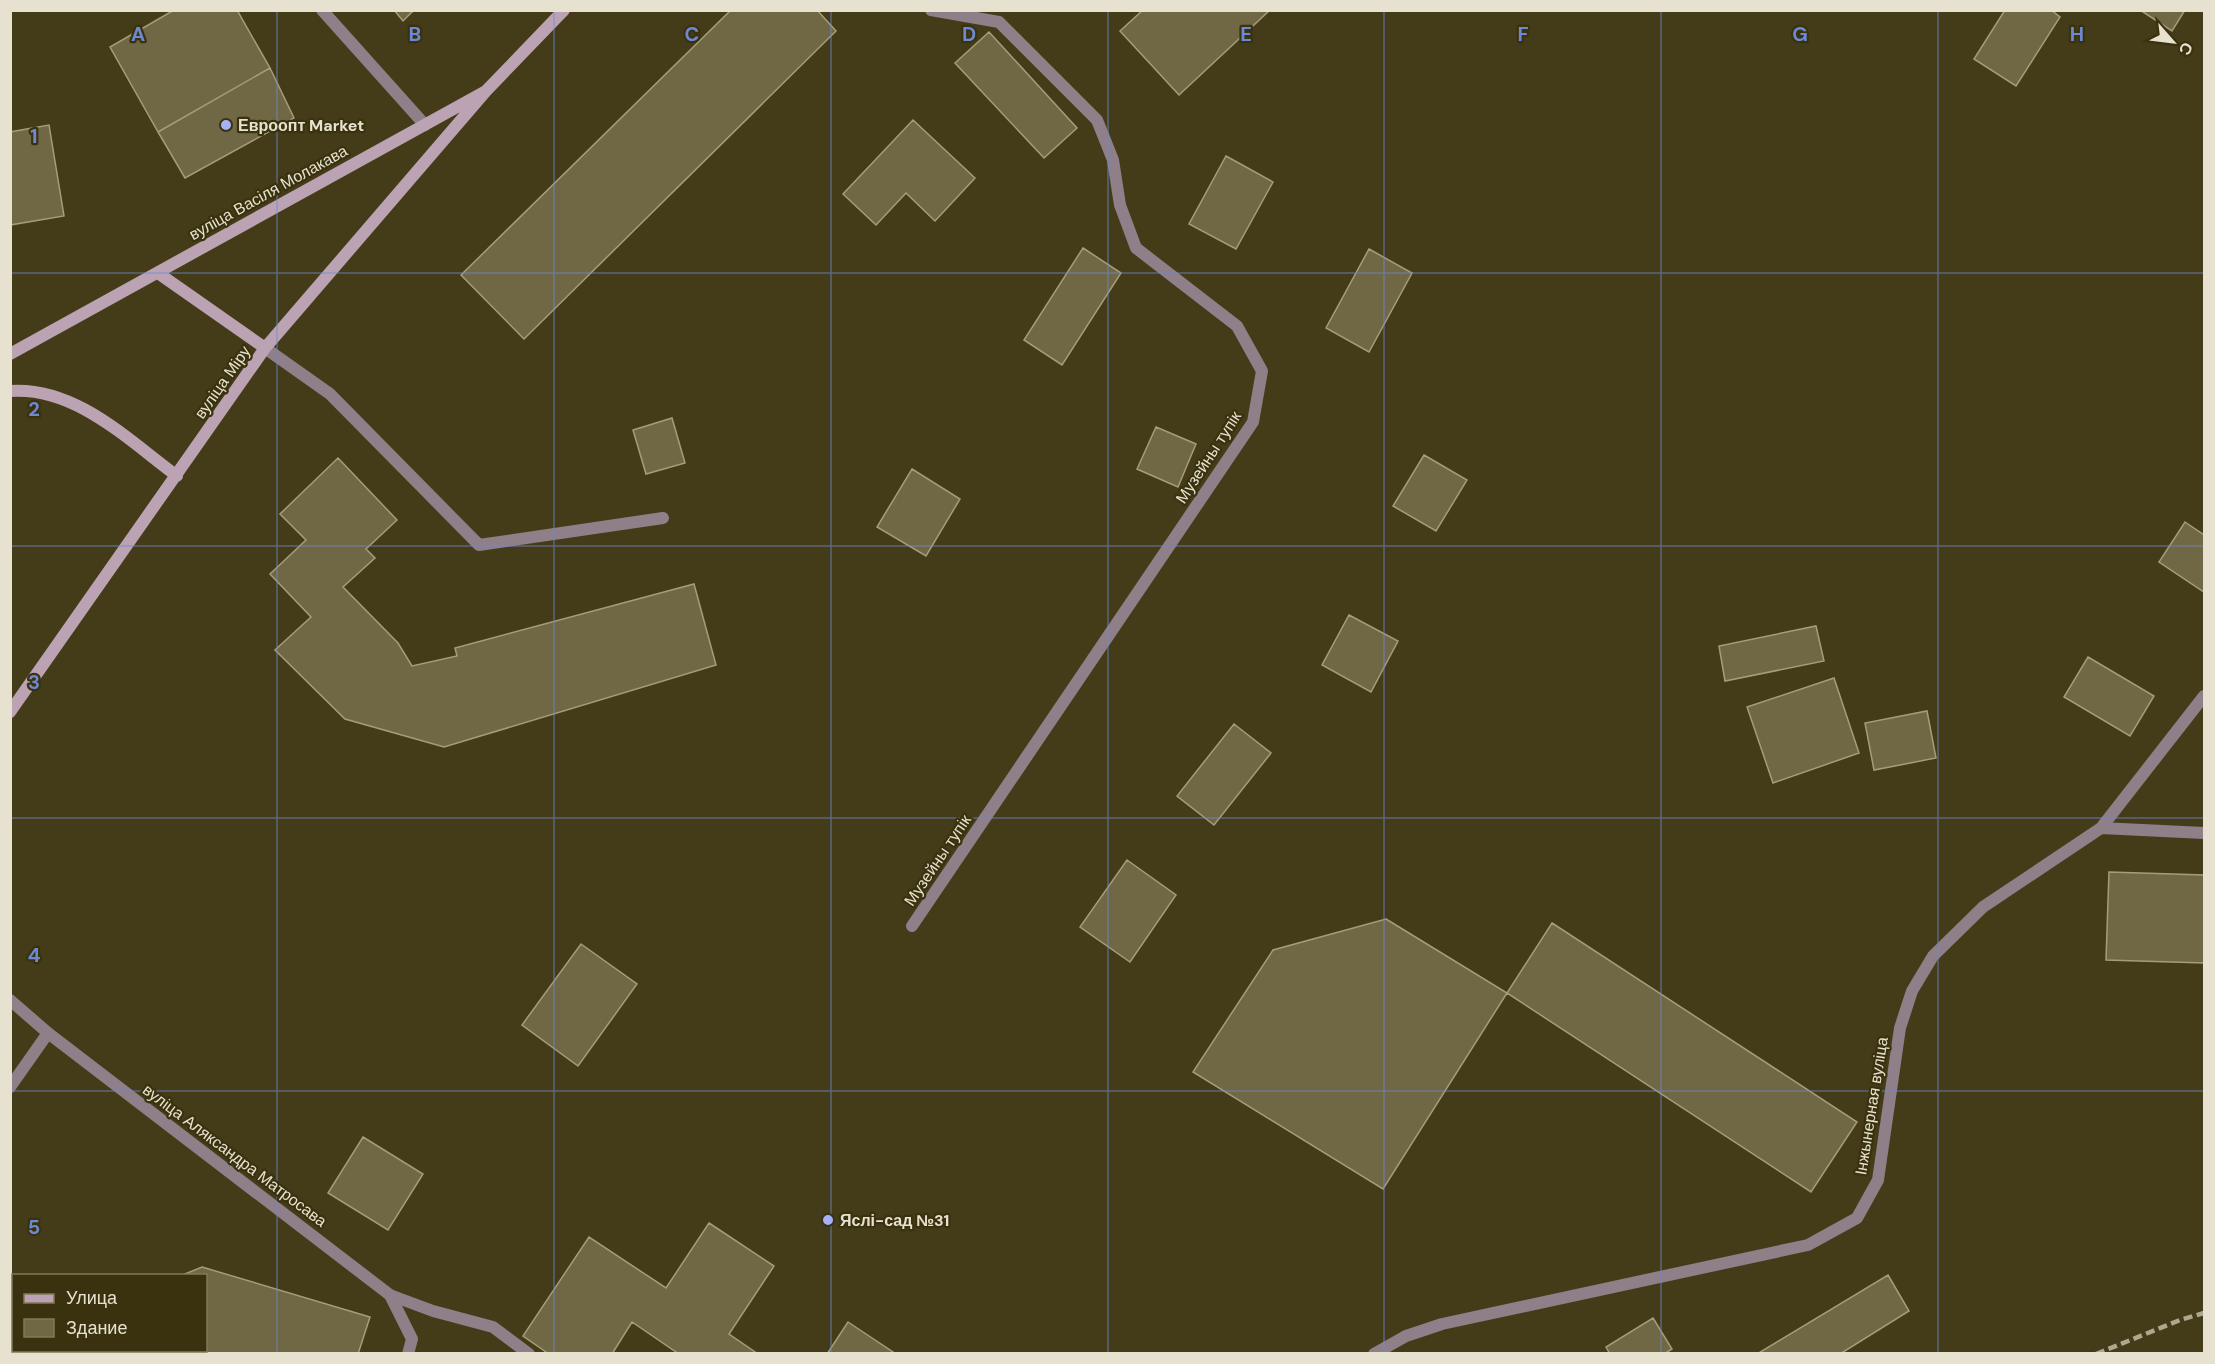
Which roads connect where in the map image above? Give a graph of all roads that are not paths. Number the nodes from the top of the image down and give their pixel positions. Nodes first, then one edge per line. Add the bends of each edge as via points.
1 (322, 10) edge
2 (564, 10) edge
3 (931, 10) edge
4 (486, 91) junction
5 (425, 125) junction
6 (158, 273) junction
7 (265, 348) junction
8 (10, 354) edge
9 (10, 391) edge
10 (177, 477) junction
11 (663, 518) dead end
12 (2205, 696) edge
13 (10, 712) edge
14 (2101, 828) junction
15 (2205, 832) edge
16 (912, 926) dead end
17 (10, 1000) edge
18 (48, 1033) junction
19 (10, 1087) edge
20 (390, 1295) junction
21 (408, 1353) edge
22 (530, 1353) edge
23 (1374, 1353) edge

1 - 5 street
2 - 4 street, вуліца Васіля Молакава
3 - 16 street, Музейны тупік via 999,22 1097,120 1113,160 1120,205 1136,248 1237,326 1262,371 1253,422
4 - 5 street, вуліца Васіля Молакава
4 - 7 street, вуліца Міру
5 - 6 street, вуліца Васіля Молакава
6 - 7 street
6 - 8 street, вуліца Васіля Молакава
7 - 10 street, вуліца Міру
7 - 11 street via 330,394 479,545
9 - 10 street via 30,389 65,399 102,420
10 - 13 street, вуліца Міру
12 - 14 street, Інжынерная вуліца
14 - 15 street
14 - 23 street, Інжынерная вуліца via 1983,907 1933,956 1912,991 1900,1028 1878,1180 1857,1218 1808,1245 1442,1324 1406,1336
17 - 18 street, вуліца Аляксандра Матросава
18 - 19 street
18 - 20 street, вуліца Аляксандра Матросава
20 - 21 street, вуліца Аляксандра Матросава via 412,1339
20 - 22 street via 493,1327

